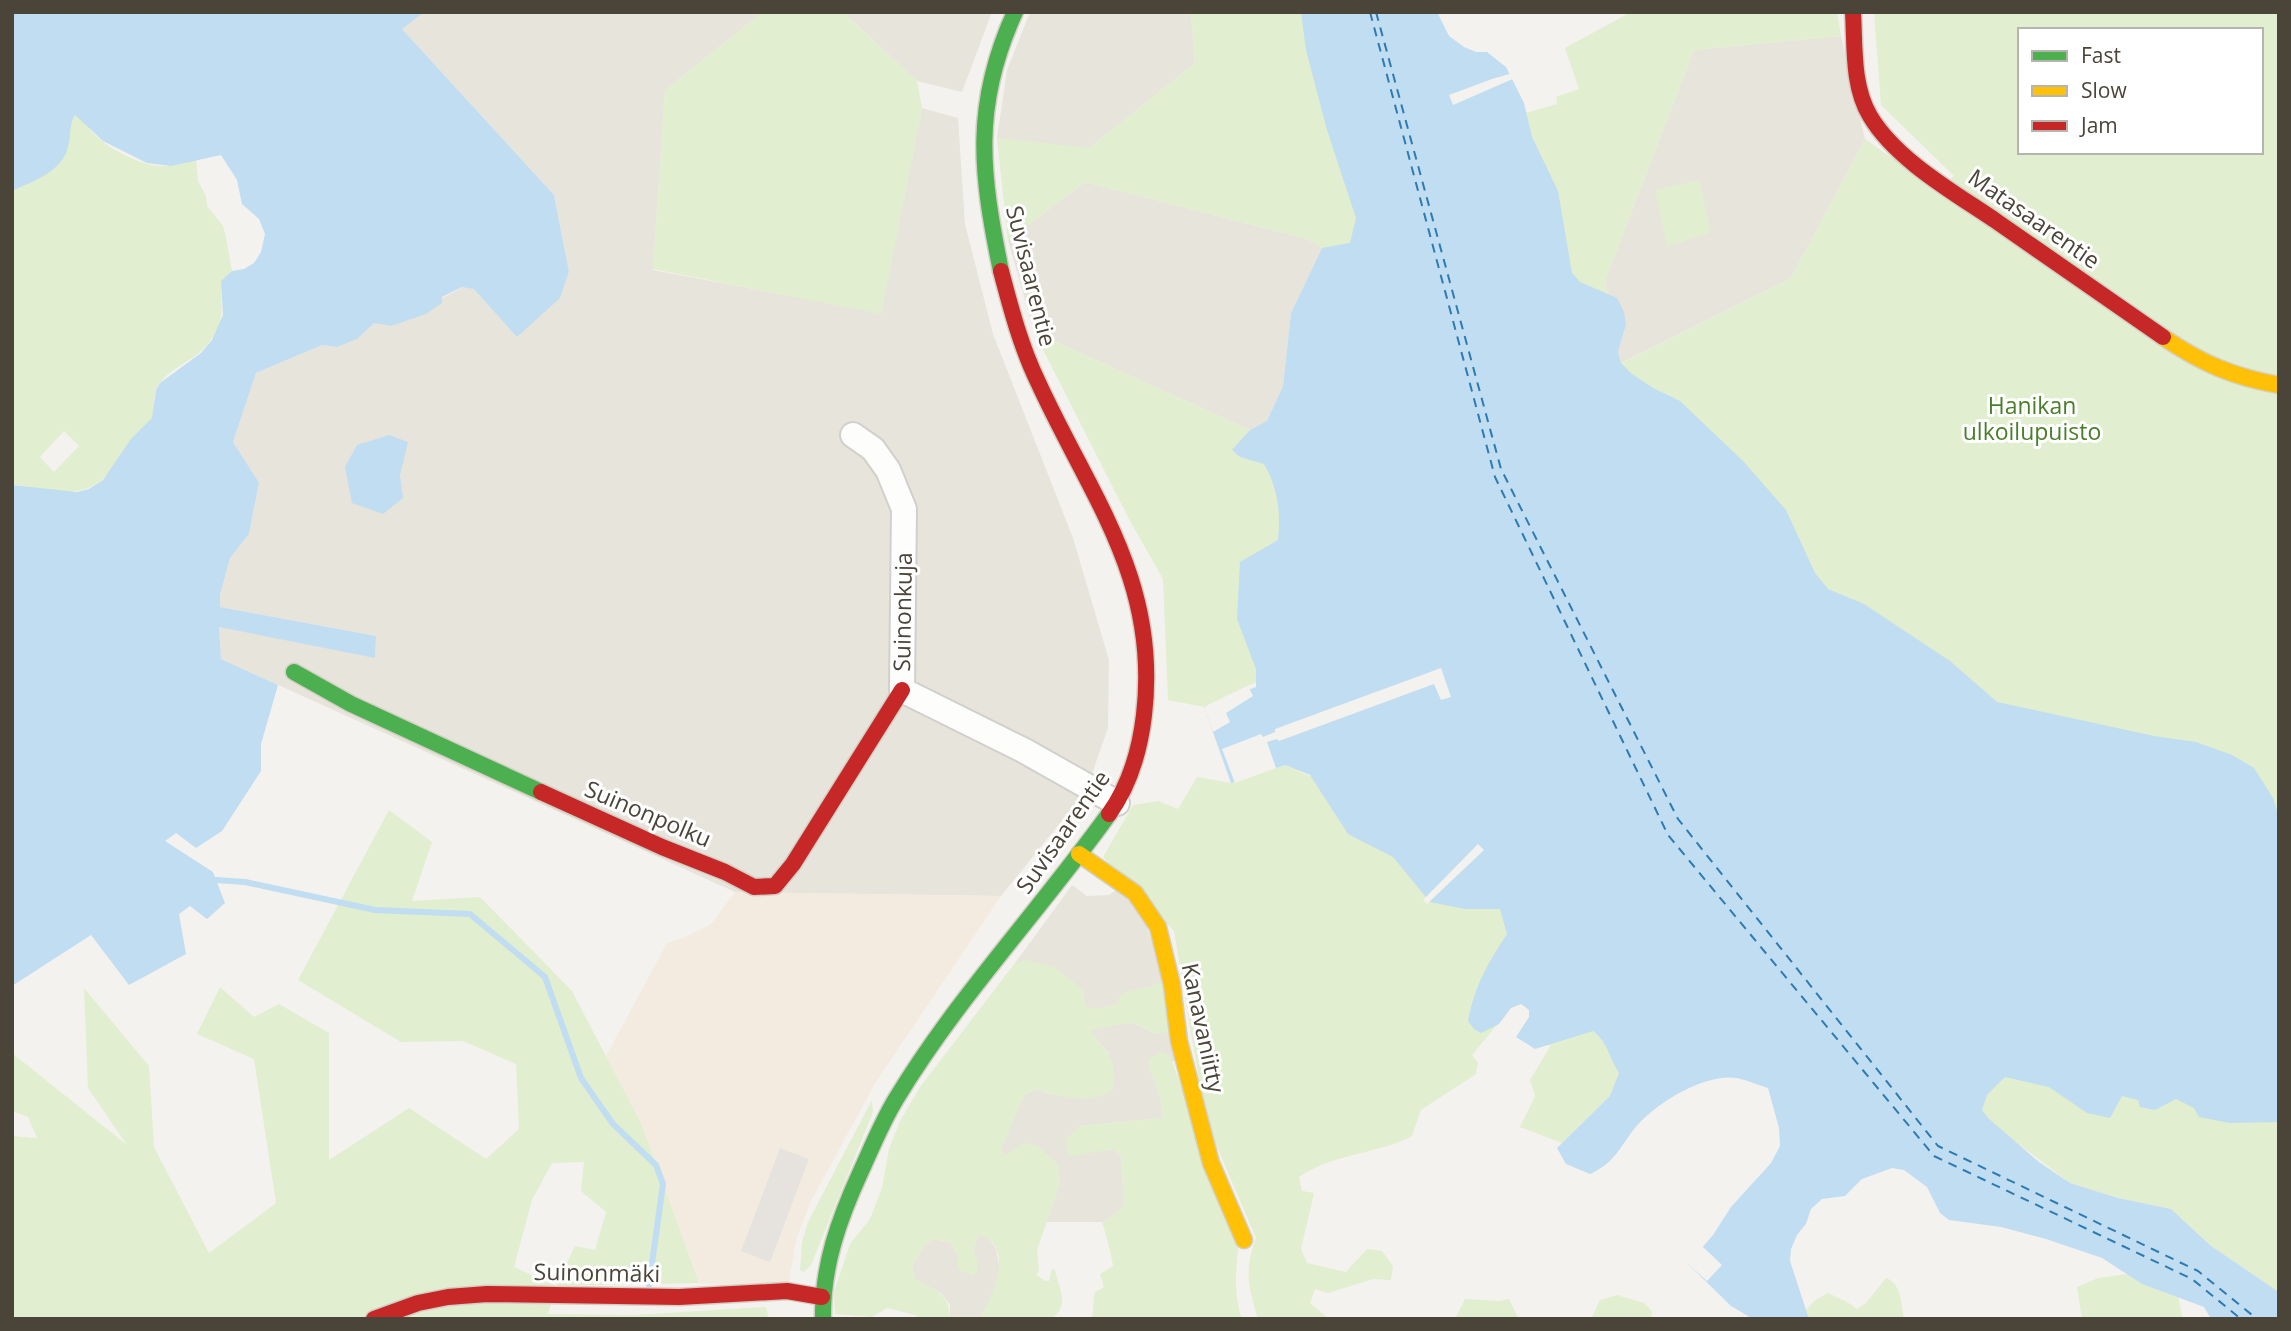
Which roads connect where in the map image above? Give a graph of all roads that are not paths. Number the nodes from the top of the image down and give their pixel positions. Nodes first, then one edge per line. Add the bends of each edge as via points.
1 (1015, 12) edge
2 (1853, 12) edge
3 (2279, 385) edge
4 (853, 435) dead end
5 (294, 672) dead end
6 (902, 690) junction
7 (1117, 803) junction
8 (1079, 854) junction
9 (1244, 1240) dead end
10 (822, 1297) junction
11 (374, 1319) edge
12 (823, 1319) edge

1 - 7 street, Suvisaarentie via 993,67 986,101 988,190 1002,269 1028,360 1105,513 1141,614 1148,685 1144,726 1129,781
2 - 3 street, Matasaarentie via 1855,58 1868,113 1905,154 2192,358 2215,370
4 - 6 street, Suinonkuja via 873,449 888,470 905,509
5 - 6 street, Suinonpolku via 433,743 754,887 775,886 793,864
6 - 7 street, Suinonkuja
7 - 8 street, Suvisaarentie
8 - 9 street, Kanavaniitty via 1135,893 1158,927 1179,1041 1211,1163
8 - 10 street, Suvisaarentie via 901,1093 845,1207 830,1251
10 - 11 street, Suinonmäki via 787,1292 679,1297 487,1294 418,1303
10 - 12 street, Suvisaarentie

